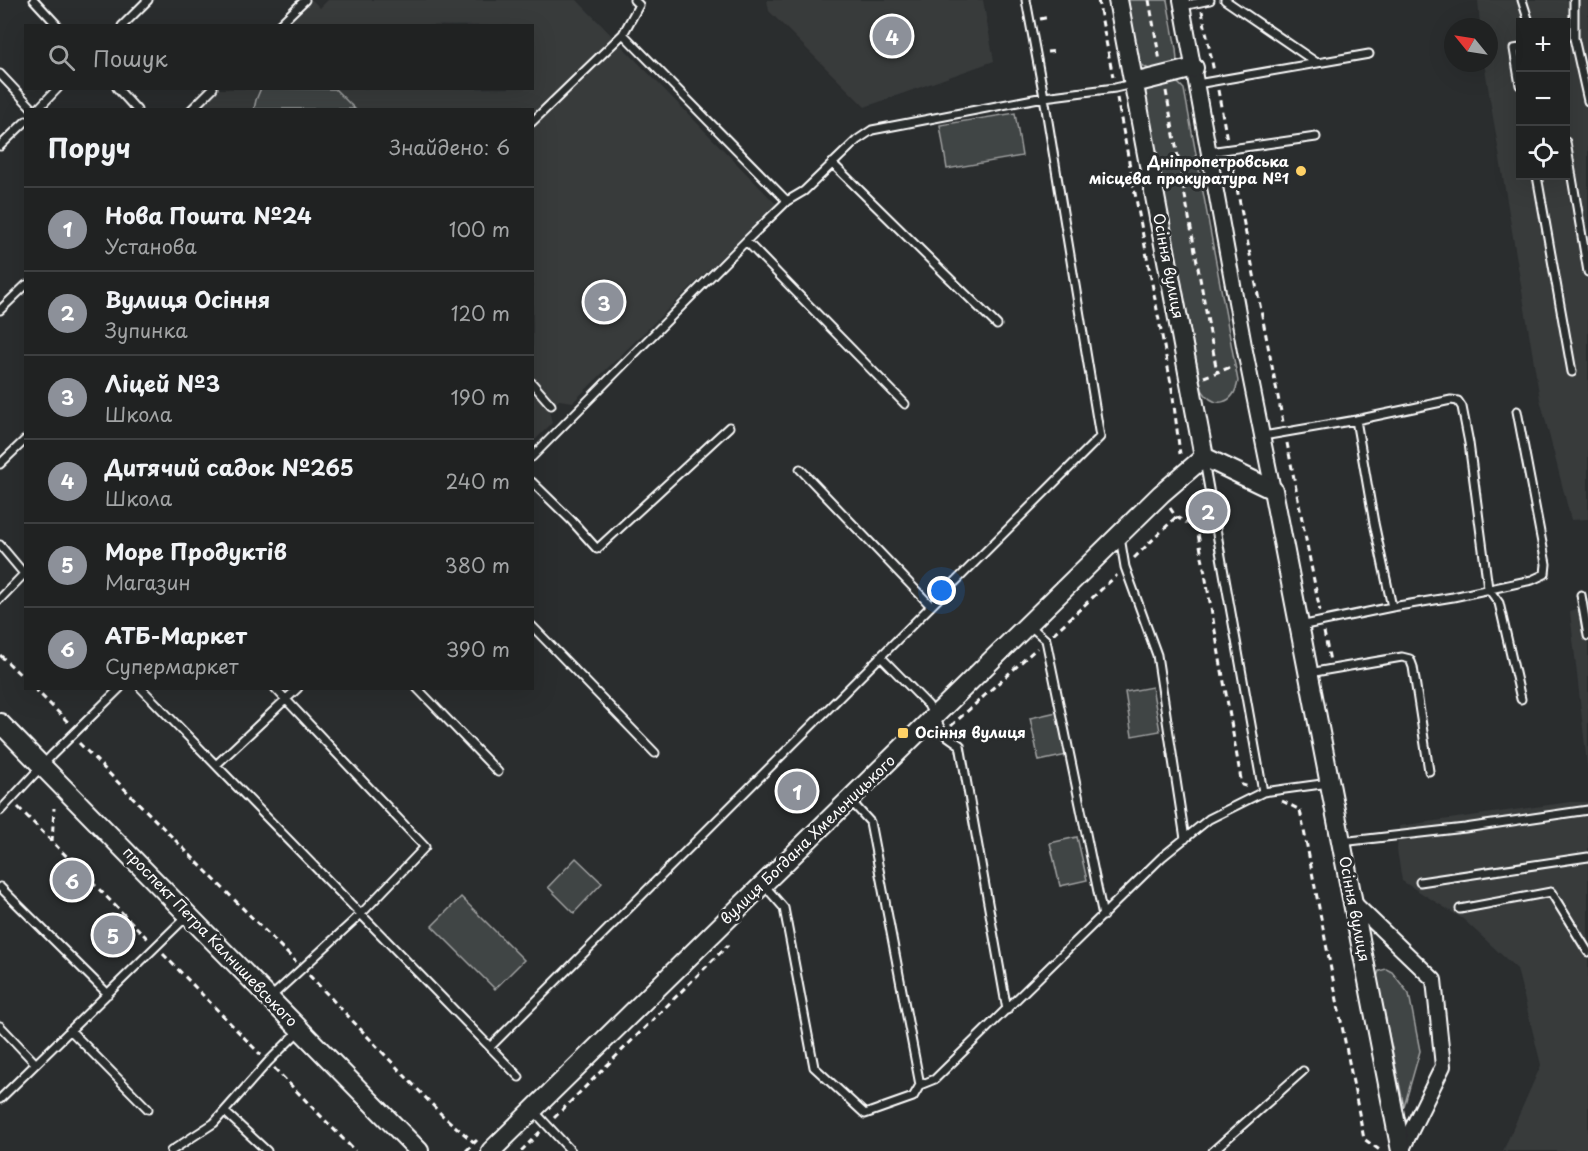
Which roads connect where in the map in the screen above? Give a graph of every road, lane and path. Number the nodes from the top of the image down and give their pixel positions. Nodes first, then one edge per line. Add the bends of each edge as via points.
1 (34, 0) edge
2 (148, 0) edge
3 (304, 0) edge
4 (634, 0) edge
5 (1026, 0) edge
6 (1098, 0) edge
7 (1118, 0) edge
8 (1149, 0) edge
9 (1210, 0) edge
10 (1225, 0) edge
11 (1522, 0) edge
12 (1574, 0) edge
13 (1200, 2) junction
14 (1182, 3) edge
15 (1528, 18) edge
16 (56, 24) edge
17 (124, 24) edge
18 (280, 24) edge
19 (623, 34) junction
20 (1574, 38) junction
21 (1570, 39) edge
22 (1369, 54) dead end
23 (1317, 63) junction
24 (0, 74) edge
25 (1195, 76) junction
26 (1163, 77) junction
27 (1216, 80) junction
28 (1134, 83) junction
29 (1115, 88) junction
30 (1587, 89) edge
31 (56, 90) edge
32 (119, 90) edge
33 (211, 90) edge
34 (1044, 97) junction
35 (1588, 101) edge
36 (33, 108) edge
37 (37, 108) edge
38 (135, 108) edge
39 (193, 108) edge
40 (534, 120) edge
41 (24, 123) edge
42 (1316, 137) dead end
43 (0, 146) edge
44 (1229, 149) junction
45 (1209, 152) junction
46 (831, 163) junction
47 (1570, 166) edge
48 (1538, 180) edge
49 (788, 201) junction
50 (746, 241) junction
51 (1588, 272) edge
52 (24, 287) edge
53 (0, 310) edge
54 (997, 325) dead end
55 (1247, 361) junction
56 (1217, 372) junction
57 (1572, 372) dead end
58 (1190, 383) junction
59 (534, 385) edge
60 (1172, 389) junction
61 (550, 405) dead end
62 (905, 405) dead end
63 (1517, 411) dead end
64 (1356, 420) junction
65 (729, 427) dead end
66 (1285, 432) junction
67 (1263, 436) junction
68 (24, 441) edge
69 (1180, 454) dead end
70 (534, 455) edge
71 (1204, 457) junction
72 (0, 464) edge
73 (800, 469) dead end
74 (534, 484) edge
75 (1273, 490) junction
76 (1120, 536) junction
77 (0, 545) edge
78 (1125, 567) junction
79 (24, 574) edge
80 (24, 576) edge
81 (1488, 588) junction
82 (1581, 596) dead end
83 (0, 599) edge
84 (931, 606) junction
85 (1392, 608) junction
86 (1322, 621) junction
87 (1029, 625) junction
88 (1300, 626) junction
89 (534, 628) edge
90 (1588, 636) edge
91 (1046, 640) junction
92 (0, 655) edge
93 (880, 656) junction
94 (1332, 670) junction
95 (1309, 673) junction
96 (24, 678) edge
97 (36, 690) edge
98 (118, 690) edge
99 (143, 690) edge
100 (277, 690) edge
101 (296, 690) edge
102 (419, 690) edge
103 (1521, 699) dead end
104 (287, 700) junction
105 (0, 723) edge
106 (938, 725) junction
107 (76, 731) junction
108 (79, 743) dead end
109 (655, 753) dead end
110 (216, 765) junction
111 (42, 766) junction
112 (1429, 771) dead end
113 (498, 772) dead end
114 (1330, 783) junction
115 (1263, 792) junction
116 (10, 799) junction
117 (850, 800) junction
118 (54, 808) dead end
119 (1588, 810) edge
120 (0, 811) edge
121 (1185, 839) junction
122 (52, 842) junction
123 (1341, 842) junction
124 (1588, 857) edge
125 (1420, 882) dead end
126 (763, 883) junction
127 (0, 887) edge
128 (1353, 902) junction
129 (1460, 909) dead end
130 (361, 914) junction
131 (188, 915) junction
132 (1102, 916) junction
133 (732, 940) dead end
134 (156, 947) junction
135 (1588, 952) edge
136 (302, 968) junction
137 (108, 994) junction
138 (270, 998) junction
139 (1006, 1010) junction
140 (0, 1026) edge
141 (70, 1029) junction
142 (301, 1030) junction
143 (490, 1047) junction
144 (268, 1062) junction
145 (36, 1064) junction
146 (1303, 1071) dead end
147 (519, 1077) dead end
148 (920, 1084) junction
149 (0, 1099) edge
150 (148, 1109) dead end
151 (533, 1110) junction
152 (225, 1112) junction
153 (547, 1125) junction
154 (475, 1143) dead end
155 (171, 1151) edge
156 (267, 1151) edge
157 (355, 1151) edge
158 (419, 1151) edge
159 (491, 1151) edge
160 (521, 1151) edge
161 (571, 1151) edge
162 (1213, 1151) edge
163 (1381, 1151) edge
164 (1401, 1151) edge

1 - 16 lane
2 - 17 lane
3 - 18 lane
4 - 19 lane via 639,5
5 - 34 lane
6 - 29 path
7 - 28 street, Осіння вулиця
8 - 26 path
9 - 13 lane
10 - 23 lane
11 - 15 lane
12 - 20 lane
13 - 14 lane
13 - 27 path
14 - 25 street, Осіння вулиця
19 - 40 lane
19 - 49 lane
20 - 21 lane
20 - 30 lane
22 - 23 lane
23 - 27 lane
24 - 36 lane
25 - 26 street
25 - 27 lane
25 - 45 street, Осіння вулиця
26 - 28 street
26 - 56 path
27 - 44 path
28 - 29 lane
28 - 58 street, Осіння вулиця
29 - 34 lane
29 - 60 path
30 - 35 lane
31 - 37 lane
32 - 38 lane
33 - 39 lane
34 - 46 lane via 872,130
34 - 84 lane via 1100,437
41 - 43 lane
42 - 44 lane
44 - 45 lane
44 - 66 path
45 - 55 street, Осіння вулиця
46 - 49 lane via 804,191
46 - 54 lane
47 - 51 lane
48 - 57 lane
49 - 50 lane
50 - 62 lane
50 - 70 lane
52 - 53 lane
55 - 56 path
55 - 67 street, Осіння вулиця
56 - 58 path
58 - 60 path
58 - 71 street, Осіння вулиця
59 - 61 lane
60 - 69 path
63 - 81 lane via 1545,574
64 - 66 lane
64 - 81 lane via 1452,399 1458,401 1469,443
64 - 85 lane
65 - 74 lane via 597,549
66 - 67 lane
66 - 86 path
67 - 75 street, Осіння вулиця
68 - 72 lane
71 - 75 street
71 - 76 street, вулиця Богдана Хмельницького
71 - 115 lane
73 - 84 lane
75 - 88 street, Осіння вулиця
76 - 78 lane
76 - 87 street, вулиця Богдана Хмельницького
77 - 79 lane
78 - 91 path
78 - 115 path via 1176,517 1197,528 1242,785
78 - 121 lane via 1157,655
80 - 83 lane
81 - 85 lane
81 - 103 lane via 1499,603
82 - 90 lane
84 - 93 lane
85 - 86 lane
86 - 88 lane
86 - 94 path
87 - 91 lane
87 - 106 street, вулиця Богдана Хмельницького
88 - 95 street, Осіння вулиця
89 - 109 lane
91 - 106 path
91 - 132 lane
92 - 96 path
93 - 106 lane via 928,705
93 - 143 lane
94 - 95 lane
94 - 112 lane via 1402,657 1410,659
95 - 114 street, Осіння вулиця
97 - 107 path
98 - 107 lane
99 - 110 lane
100 - 104 lane
101 - 104 lane
102 - 113 lane
104 - 110 lane
104 - 130 lane via 425,847
105 - 111 street, проспект Петра Калнишевського
106 - 117 street, вулиця Богдана Хмельницького
106 - 139 lane via 960,745
107 - 111 lane
108 - 136 path
110 - 130 lane
111 - 116 lane
111 - 131 street, проспект Петра Калнишевського
114 - 115 lane
114 - 123 street, Осіння вулиця
115 - 121 lane via 1209,819
115 - 163 path via 1300,810 1364,1139
116 - 120 lane
116 - 122 path
117 - 126 street, вулиця Богдана Хмельницького
117 - 148 lane via 870,822
118 - 122 path
119 - 123 lane
121 - 132 lane
122 - 134 path
123 - 128 street, Осіння вулиця
124 - 125 lane
126 - 148 lane via 784,908 814,1067 865,1114 912,1097
126 - 151 street, вулиця Богдана Хмельницького
127 - 137 lane
128 - 164 street, Осіння вулиця
128 - 164 street via 1434,980 1443,1066
129 - 135 lane via 1551,892
130 - 136 lane
130 - 143 lane
131 - 134 lane
131 - 138 street, проспект Петра Калнишевського
132 - 139 lane
133 - 153 path
134 - 137 lane
134 - 144 path
136 - 138 lane
136 - 154 path via 442,1116
137 - 141 lane
138 - 142 street, проспект Петра Калнишевського
139 - 148 lane via 935,1078
140 - 145 lane
141 - 145 lane
141 - 150 lane
142 - 144 lane
142 - 158 street, проспект Петра Калнишевського
143 - 147 lane
144 - 152 lane
144 - 157 path
145 - 149 lane
146 - 162 lane
151 - 153 lane
151 - 159 street, вулиця Богдана Хмельницького
152 - 155 lane
152 - 156 lane
153 - 160 path
153 - 161 lane

